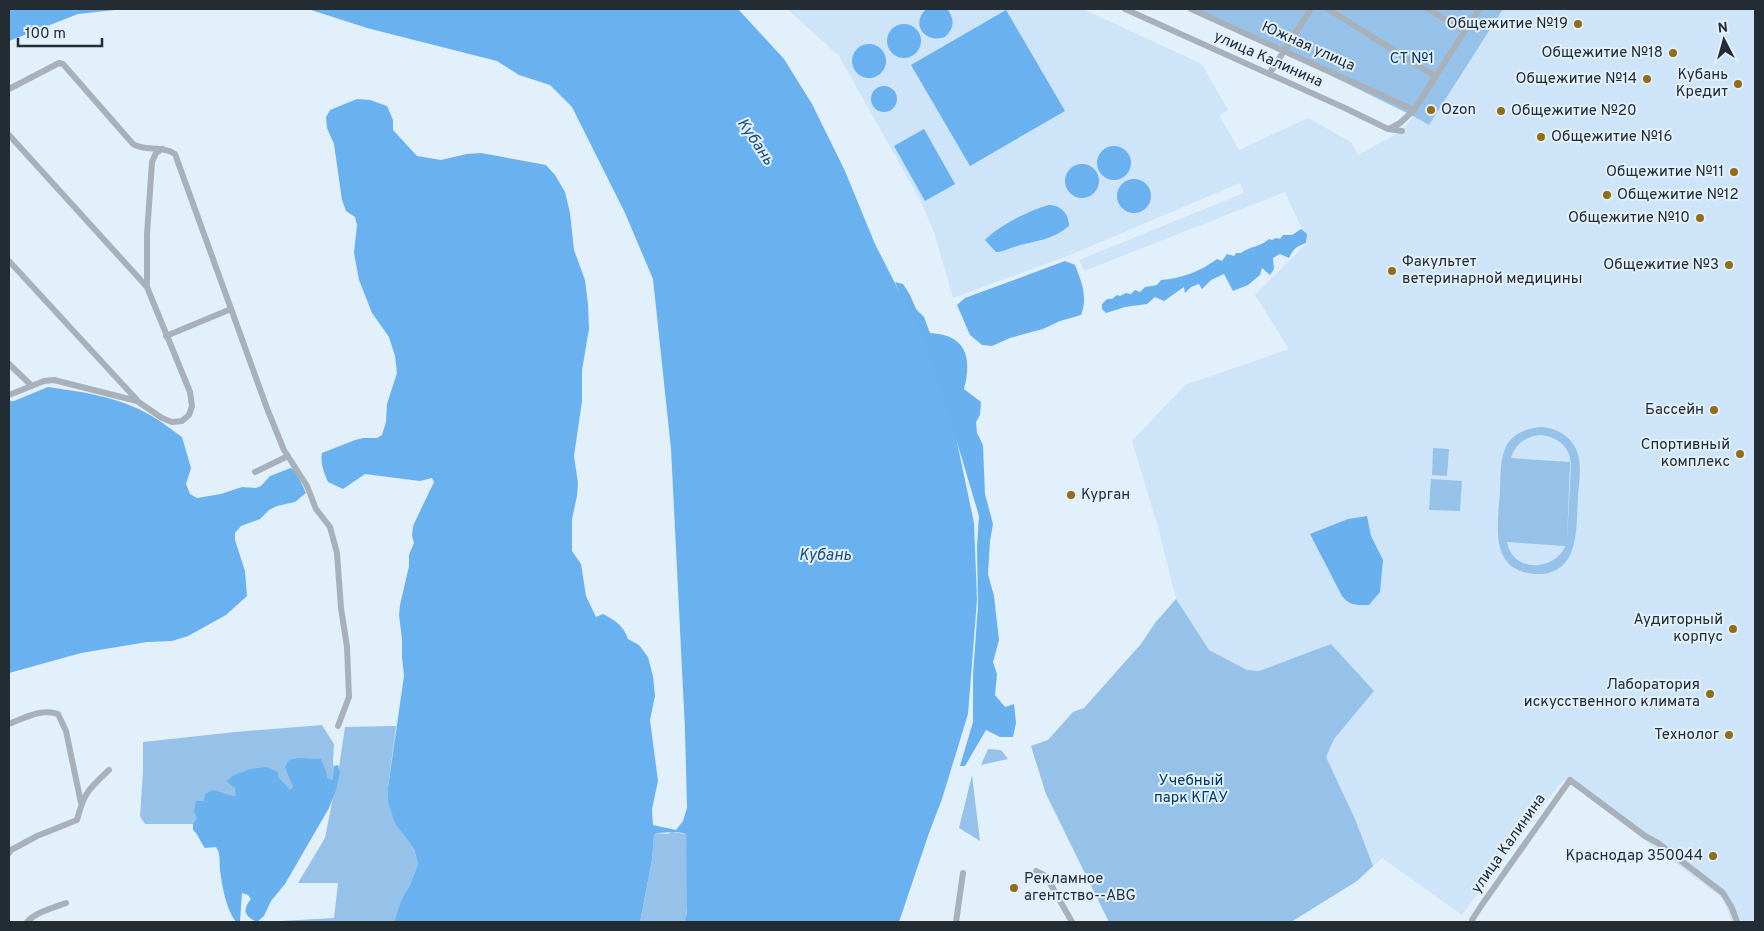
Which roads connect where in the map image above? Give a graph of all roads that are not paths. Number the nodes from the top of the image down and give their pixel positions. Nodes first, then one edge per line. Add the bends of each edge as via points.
1 (1125, 9) edge
2 (1191, 9) edge
3 (1310, 9) edge
4 (1328, 9) edge
5 (1428, 9) edge
6 (1479, 9) edge
7 (1139, 12) edge
8 (1465, 31) junction
9 (1285, 50) junction
10 (1269, 74) junction
11 (1436, 76) junction
12 (9, 89) edge
13 (1414, 110) junction
14 (1388, 129) junction
15 (1402, 131) dead end
16 (9, 135) edge
17 (163, 149) junction
18 (9, 261) edge
19 (146, 287) junction
20 (231, 309) junction
21 (166, 336) junction
22 (9, 364) edge
23 (32, 386) junction
24 (9, 395) edge
25 (137, 401) junction
26 (288, 456) junction
27 (255, 472) dead end
28 (9, 724) edge
29 (338, 726) dead end
30 (109, 770) dead end
31 (81, 803) junction
32 (9, 853) edge
33 (1036, 871) dead end
34 (963, 873) dead end
35 (66, 903) dead end
36 (26, 922) edge
37 (956, 922) edge
38 (1072, 922) edge
39 (1473, 922) edge
40 (1737, 922) edge

1 - 7 street, улица Калинина
2 - 9 street, Южная улица
3 - 9 street
4 - 11 street
5 - 8 street
6 - 8 street
7 - 10 street, улица Калинина
8 - 11 street
9 - 10 street
9 - 13 street, Южная улица
10 - 14 street, улица Калинина
11 - 13 street
12 - 17 street via 61,63 132,144
13 - 14 street
14 - 15 street, улица Калинина
16 - 19 street
17 - 19 street via 156,153 152,162
17 - 20 street via 175,154
18 - 25 street
19 - 21 street
20 - 21 street
20 - 26 street
21 - 25 street via 190,392 192,411 187,418 172,422
22 - 23 street
23 - 24 street
23 - 25 street via 54,380
26 - 27 street
26 - 29 street via 307,486 316,509 330,527 336,553 347,647 349,697
28 - 31 street via 51,711 58,714 66,731
30 - 31 street via 87,791
31 - 32 street via 77,820 36,836
33 - 38 street via 1046,876
34 - 37 street
35 - 36 street via 45,910
39 - 40 street, улица Калинина via 1480,906 1570,780 1723,893

